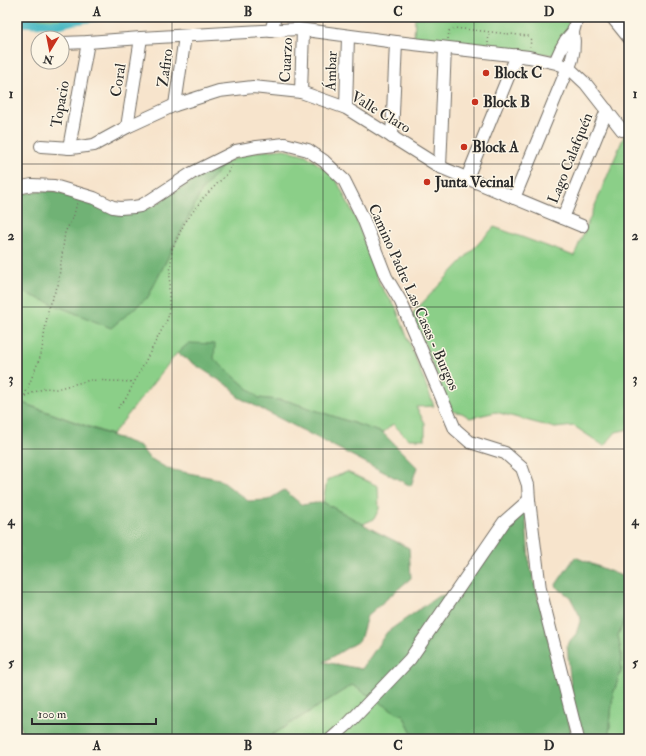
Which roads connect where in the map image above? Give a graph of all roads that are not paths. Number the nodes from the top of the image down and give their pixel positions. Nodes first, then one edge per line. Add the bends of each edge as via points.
1 (275, 17) edge
2 (577, 17) edge
3 (612, 17) edge
4 (303, 30) junction
5 (271, 31) junction
6 (573, 32) junction
7 (186, 36) junction
8 (348, 36) junction
9 (141, 38) junction
10 (629, 38) edge
11 (88, 42) junction
12 (396, 42) junction
13 (70, 43) edge
14 (446, 44) junction
15 (517, 55) junction
16 (555, 62) junction
17 (569, 68) junction
18 (300, 92) junction
19 (175, 105) junction
20 (346, 108) junction
21 (607, 110) junction
22 (127, 127) junction
23 (622, 130) dead end
24 (392, 137) junction
25 (41, 146) dead end
26 (69, 148) junction
27 (440, 167) junction
28 (467, 178) junction
29 (17, 188) edge
30 (514, 198) junction
31 (563, 218) junction
32 (582, 226) dead end
33 (529, 500) junction
34 (331, 739) edge
35 (578, 739) edge

1 - 5 street
2 - 6 street
3 - 10 street
4 - 5 street
4 - 8 street
4 - 18 street, Cuarzo
5 - 7 street
6 - 16 street
6 - 17 street via 572,61
7 - 9 street
7 - 19 street, Zafiro
8 - 12 street
8 - 20 street, Ámbar
9 - 11 street
9 - 22 street, Coral
11 - 13 street
11 - 26 street, Topacio
12 - 14 street
12 - 24 street
14 - 15 street
14 - 27 street
15 - 16 street
15 - 28 street
16 - 17 street
17 - 21 street
17 - 30 street
18 - 19 street, Valle Claro via 253,87 219,91
18 - 20 street, Valle Claro
19 - 22 street, Valle Claro
20 - 24 street, Valle Claro
21 - 23 street
21 - 31 street, Lago Calafquén
22 - 26 street, Valle Claro via 94,145
24 - 27 street, Valle Claro
25 - 26 street, Valle Claro
27 - 28 street, Valle Claro
28 - 30 street, Valle Claro
29 - 33 street, Camino Padre Las Casas - Burgos via 32,185 54,186 94,198 113,207 134,207 140,206 192,173 236,151 278,144 308,150 344,180 455,429 470,442 505,453 514,460 522,468 528,485
30 - 31 street, Valle Claro
31 - 32 street, Valle Claro
33 - 34 street via 504,522 410,658
33 - 35 street, Camino Padre Las Casas - Burgos via 540,589

